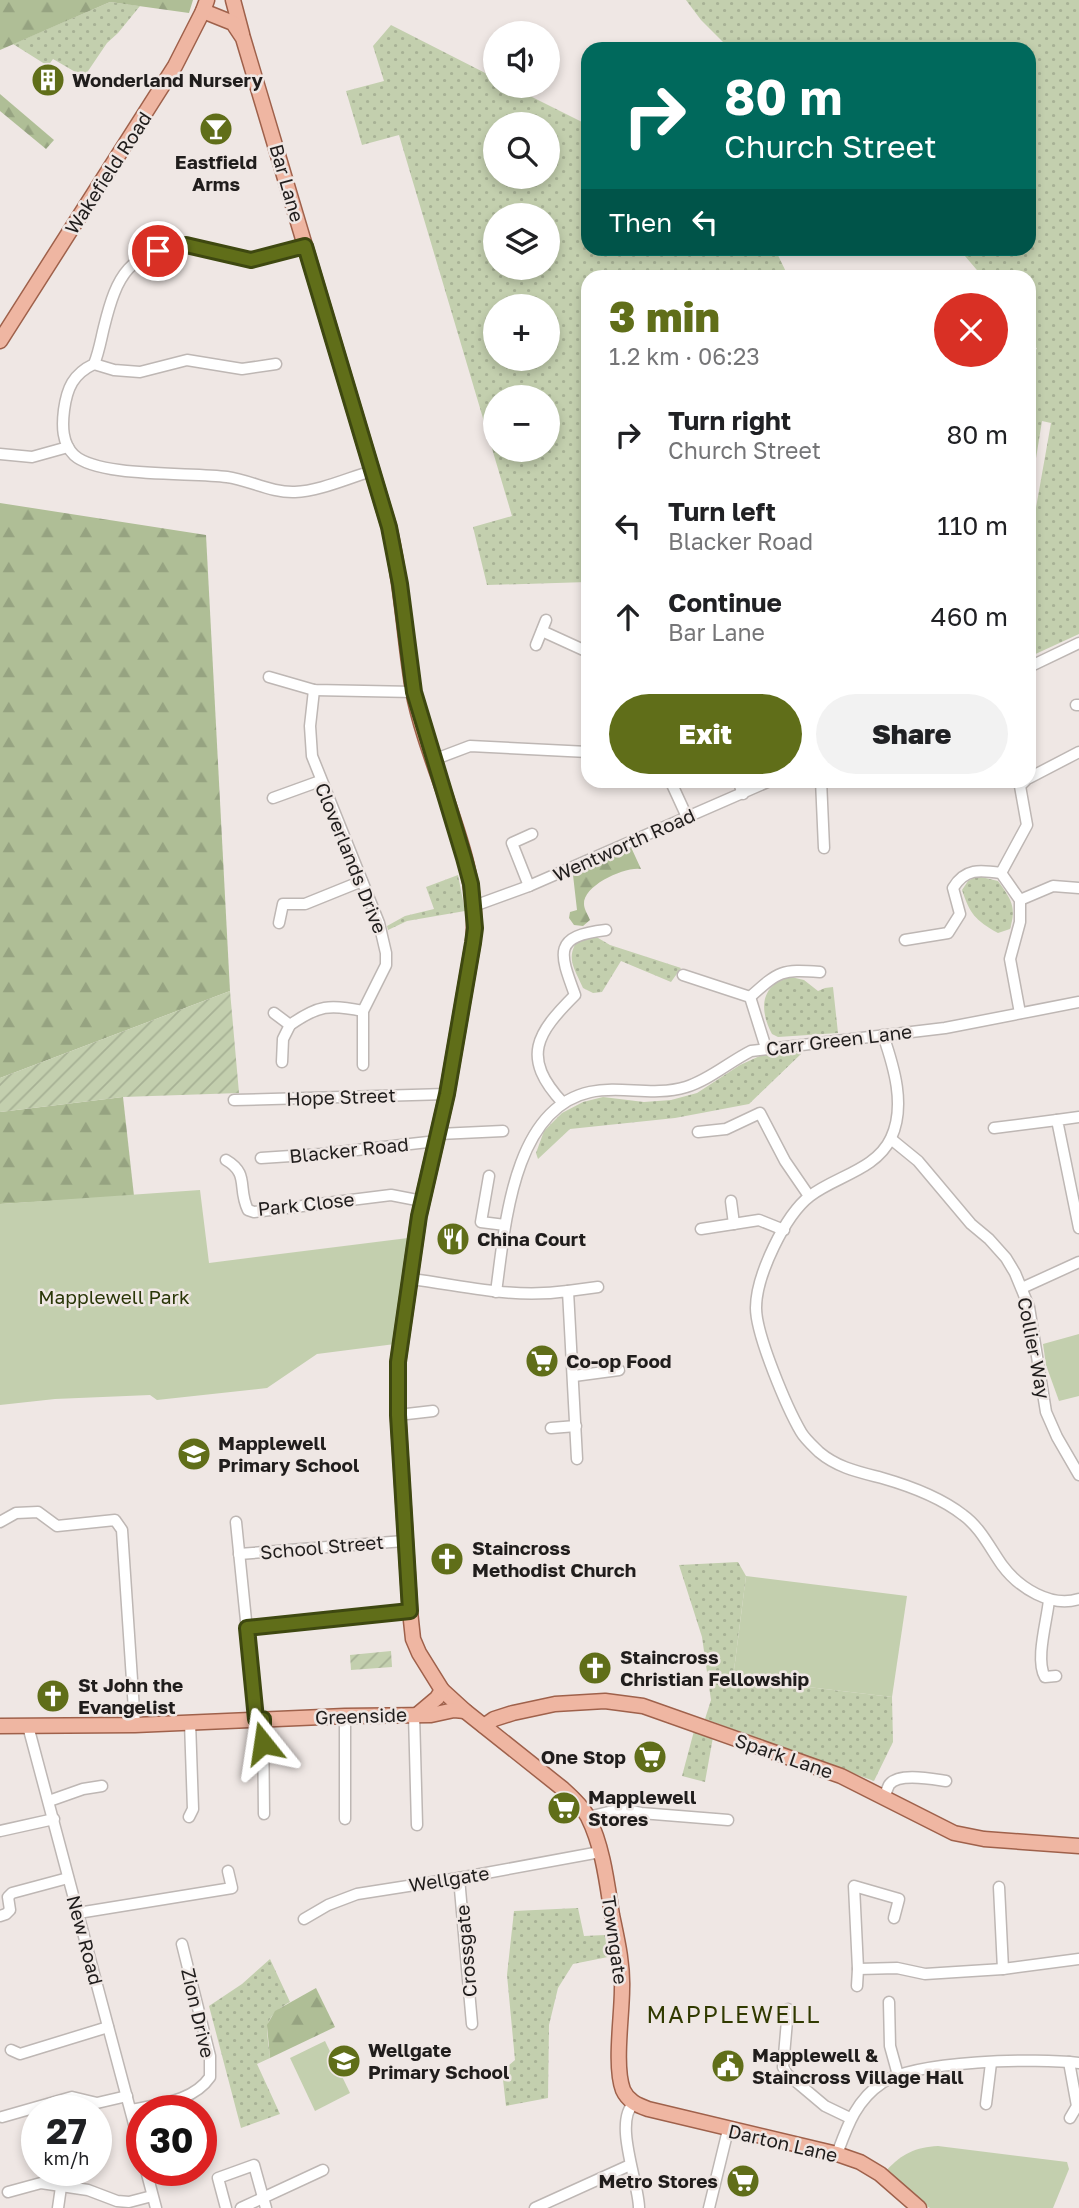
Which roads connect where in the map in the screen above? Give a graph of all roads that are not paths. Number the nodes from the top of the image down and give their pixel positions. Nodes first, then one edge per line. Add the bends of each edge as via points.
1 (233, 0) edge
2 (205, 6) edge
3 (243, 38) junction
4 (305, 246) junction
5 (0, 341) edge
6 (94, 364) junction
7 (276, 364) dead end
8 (68, 447) junction
9 (0, 454) edge
10 (372, 471) junction
11 (546, 620) dead end
12 (542, 631) junction
13 (1079, 643) edge
14 (536, 645) dead end
15 (581, 649) edge
16 (1036, 664) edge
17 (269, 677) dead end
18 (314, 690) junction
19 (414, 692) junction
20 (581, 752) edge
21 (1079, 752) edge
22 (433, 760) junction
23 (1036, 774) edge
24 (320, 781) junction
25 (674, 788) edge
26 (741, 788) edge
27 (755, 788) edge
28 (821, 788) edge
29 (1020, 788) edge
30 (743, 794) junction
31 (273, 798) dead end
32 (687, 817) junction
33 (532, 834) dead end
34 (824, 848) dead end
35 (1001, 873) junction
36 (362, 881) junction
37 (529, 886) junction
38 (1079, 888) edge
39 (275, 893) dead end
40 (1020, 900) junction
41 (283, 904) junction
42 (474, 906) junction
43 (279, 923) dead end
44 (606, 930) dead end
45 (905, 940) dead end
46 (820, 972) dead end
47 (683, 975) dead end
48 (750, 997) junction
49 (1079, 1002) edge
50 (363, 1011) junction
51 (274, 1013) dead end
52 (1020, 1013) junction
53 (290, 1024) junction
54 (883, 1035) junction
55 (766, 1048) junction
56 (282, 1062) dead end
57 (363, 1065) dead end
58 (447, 1094) junction
59 (234, 1100) dead end
60 (563, 1103) junction
61 (1079, 1117) edge
62 (1057, 1120) junction
63 (994, 1128) dead end
64 (503, 1131) dead end
65 (698, 1132) dead end
66 (438, 1137) junction
67 (891, 1139) junction
68 (261, 1158) dead end
69 (226, 1160) dead end
70 (489, 1176) dead end
71 (809, 1196) junction
72 (422, 1201) junction
73 (731, 1201) dead end
74 (734, 1224) junction
75 (505, 1225) junction
76 (1079, 1228) edge
77 (701, 1229) dead end
78 (784, 1230) junction
79 (1079, 1262) edge
80 (411, 1279) junction
81 (598, 1287) dead end
82 (1023, 1288) junction
83 (568, 1291) junction
84 (496, 1292) junction
85 (619, 1370) dead end
86 (573, 1376) junction
87 (433, 1411) dead end
88 (398, 1415) junction
89 (576, 1426) junction
90 (551, 1428) dead end
91 (577, 1459) dead end
92 (1079, 1475) edge
93 (236, 1521) dead end
94 (0, 1522) edge
95 (404, 1541) junction
96 (239, 1554) junction
97 (1079, 1599) edge
98 (1049, 1600) junction
99 (410, 1611) junction
100 (247, 1628) junction
101 (1056, 1676) dead end
102 (442, 1690) junction
103 (465, 1711) junction
104 (416, 1714) junction
105 (345, 1716) junction
106 (259, 1719) junction
107 (190, 1722) junction
108 (135, 1725) junction
109 (0, 1726) edge
110 (28, 1726) junction
111 (484, 1726) junction
112 (946, 1781) dead end
113 (102, 1786) dead end
114 (885, 1797) junction
115 (49, 1801) junction
116 (264, 1814) dead end
117 (588, 1817) junction
118 (189, 1818) dead end
119 (54, 1819) junction
120 (345, 1819) dead end
121 (728, 1820) dead end
122 (417, 1825) dead end
123 (0, 1831) edge
124 (1079, 1846) edge
125 (600, 1852) junction
126 (228, 1871) dead end
127 (68, 1878) junction
128 (459, 1878) junction
129 (999, 1887) dead end
130 (78, 1913) junction
131 (0, 1916) edge
132 (894, 1918) dead end
133 (304, 1919) dead end
134 (182, 1944) dead end
135 (1079, 1959) edge
136 (859, 1969) junction
137 (1003, 1969) junction
138 (857, 1986) dead end
139 (888, 2002) dead end
140 (788, 2009) dead end
141 (472, 2024) dead end
142 (108, 2027) junction
143 (11, 2050) dead end
144 (1074, 2062) edge
145 (992, 2063) junction
146 (898, 2075) junction
147 (127, 2095) edge
148 (190, 2095) edge
149 (126, 2096) edge
150 (634, 2103) junction
151 (986, 2104) dead end
152 (2, 2117) edge
153 (850, 2118) junction
154 (1070, 2118) dead end
155 (728, 2130) junction
156 (837, 2154) junction
157 (630, 2165) junction
158 (323, 2170) dead end
159 (61, 2187) junction
160 (8, 2192) dead end
161 (154, 2202) edge
162 (265, 2203) edge
163 (58, 2208) edge
164 (226, 2208) edge
165 (242, 2208) edge
166 (535, 2208) edge
167 (639, 2208) edge
168 (709, 2208) edge
169 (919, 2208) edge

1 - 3 main road, Bar Lane
2 - 3 main road via 233,23
2 - 5 main road, Wakefield Road via 161,89
3 - 4 main road, Bar Lane
4 - 6 street via 251,260 186,245 137,258 111,299
4 - 10 main road, Bar Lane
6 - 7 street via 140,372 187,360 243,369
6 - 8 street via 75,376 68,390 62,422
8 - 9 street via 32,457
8 - 10 street via 91,464 134,472 229,477 291,492
10 - 19 main road, Bar Lane via 394,551
11 - 12 street
12 - 14 street
12 - 15 street
13 - 16 street
17 - 18 street
18 - 19 street
18 - 24 street, Cloverlands Drive via 309,741
19 - 22 main road, Bar Lane
20 - 22 street via 470,746
21 - 23 street
22 - 42 main road, Bar Lane
24 - 31 street
24 - 36 street, Cloverlands Drive
25 - 32 street
26 - 30 street
27 - 30 street, Wentworth Road
28 - 34 street
29 - 35 street via 1027,825
30 - 32 street, Wentworth Road
32 - 37 street, Wentworth Road
33 - 37 street via 512,844
35 - 40 street
35 - 45 street via 969,872 953,888 960,914 948,933
36 - 41 street via 305,904
36 - 50 street, Cloverlands Drive via 386,953 386,965
37 - 42 street, Wentworth Road
38 - 40 street via 1053,886
39 - 41 street
40 - 52 street via 1020,922 1010,959
41 - 43 street
42 - 58 main road, Blacker Road via 473,943
44 - 60 street via 582,933 566,945 564,964 575,995 549,1021 539,1042 543,1076
46 - 48 street via 789,970 774,976
47 - 48 street
48 - 55 street
49 - 52 street, Carr Green Lane
50 - 53 street via 332,1006
50 - 57 street, Cloverlands Drive
51 - 53 street
52 - 54 street, Carr Green Lane
53 - 56 street
54 - 55 street, Carr Green Lane
54 - 67 street via 896,1074 897,1120
55 - 60 street, Carr Green Lane via 732,1060 685,1088 598,1090
58 - 59 street, Hope Street
58 - 66 main road, Blacker Road
60 - 75 street, Carr Green Lane via 538,1127 524,1154
61 - 62 street
62 - 63 street
62 - 76 street
64 - 66 street
65 - 71 street via 726,1129 760,1113
66 - 68 street, Blacker Road via 346,1152
66 - 72 main road, Blacker Road
67 - 71 street via 872,1161
67 - 82 street, Collier Way via 918,1161 1006,1258
69 - 72 street, Park Close via 242,1174 245,1205 254,1212 391,1195
70 - 75 street via 481,1222
71 - 78 street
72 - 80 main road, Blacker Road
73 - 74 street
74 - 77 street
74 - 78 street via 759,1220
75 - 84 street, Carr Green Lane
78 - 98 street via 770,1256 756,1307 759,1331 803,1435 847,1470 910,1486 965,1516 1003,1567 1027,1589
79 - 82 street
80 - 84 street
80 - 88 main road, Blacker Road via 398,1362
81 - 83 street
82 - 92 street, Collier Way via 1046,1412
83 - 84 street
83 - 86 street
85 - 86 street
86 - 89 street
87 - 88 street
88 - 95 main road, Blacker Road
89 - 90 street
89 - 91 street
93 - 96 street
94 - 108 street via 16,1513 38,1512 57,1526 115,1520 122,1530
95 - 96 street, School Street
95 - 99 main road, Blacker Road
96 - 100 street
97 - 98 street via 1066,1603
98 - 101 street via 1040,1669 1045,1677
99 - 100 street
99 - 102 main road, Blacker Road via 419,1653
100 - 106 street
102 - 103 main road, Blacker Road
102 - 104 main road, Greenside
103 - 104 main road, Greenside
103 - 111 main road, Towngate
104 - 105 main road, Greenside
104 - 122 street
105 - 106 main road, Greenside
105 - 120 street
106 - 107 main road, Greenside
106 - 116 street
107 - 108 main road, Greenside
107 - 118 street via 193,1809
108 - 110 main road, Greenside
109 - 110 main road, Greenside
110 - 115 street, New Road
111 - 114 main road, Spark Lane via 513,1713 555,1704 623,1703 666,1713 841,1776
111 - 117 main road, Towngate via 563,1789
112 - 114 street via 897,1779
113 - 115 street
114 - 124 main road, Spark Lane via 943,1829 967,1836
115 - 119 street, New Road
117 - 121 street via 621,1809
117 - 125 main road, Towngate
119 - 123 street
119 - 127 street, New Road
125 - 128 street, Wellgate
125 - 150 main road, Towngate via 620,1961 620,2073 623,2091
126 - 130 street via 232,1888
127 - 130 street, New Road
127 - 131 street via 12,1893 8,1897 10,1910
128 - 133 street, Wellgate via 357,1894
128 - 141 street, Crossgate
129 - 137 street
130 - 142 street, New Road
132 - 136 street via 899,1899 854,1886
134 - 148 street, Zion Drive via 211,2056 210,2077
135 - 137 street
136 - 137 street via 897,1968 925,1974
136 - 138 street
139 - 146 street via 890,2046
140 - 153 street via 783,2067 825,2106
142 - 143 street via 20,2054
142 - 147 street, New Road
144 - 145 street
144 - 154 street via 1077,2106
145 - 146 street
145 - 151 street
146 - 153 street via 871,2091
149 - 152 street via 97,2104 72,2096
150 - 155 main road, Darton Lane
150 - 157 street via 626,2124
153 - 156 street
155 - 156 main road, Darton Lane
155 - 168 street
156 - 169 main road, Darton Lane via 880,2174
157 - 166 street
157 - 167 street
158 - 162 street
159 - 160 street via 41,2183
159 - 161 street via 88,2190 117,2201
159 - 163 street
162 - 164 street via 254,2165 218,2178
162 - 165 street

